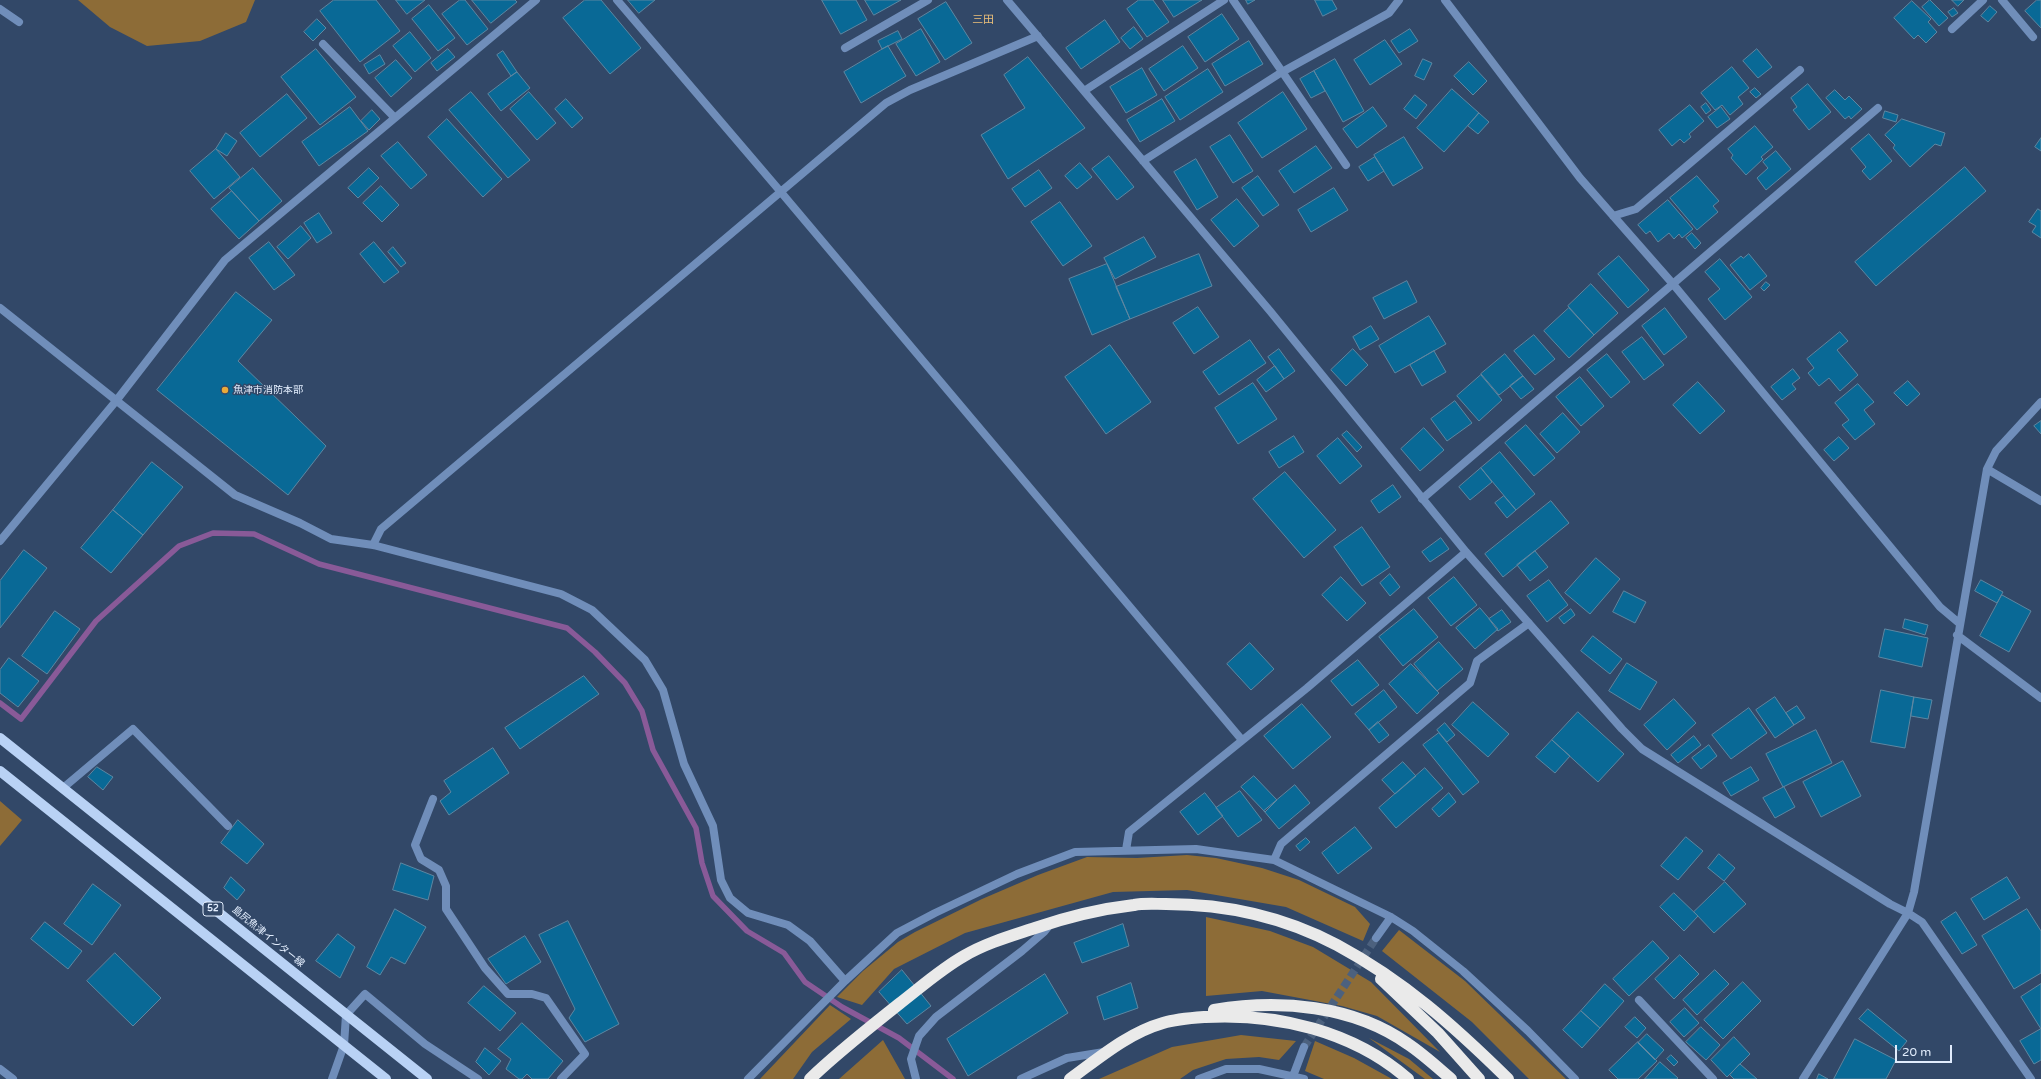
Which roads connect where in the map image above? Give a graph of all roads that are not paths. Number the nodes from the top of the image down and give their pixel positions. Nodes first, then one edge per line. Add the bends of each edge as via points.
1 (536, 0) edge
2 (617, 0) edge
3 (928, 0) edge
4 (1007, 0) edge
5 (1224, 0) edge
6 (1233, 0) edge
7 (1399, 0) edge
8 (1445, 0) edge
9 (1983, 0) edge
10 (2002, 0) edge
11 (0, 10) edge
12 (19, 22) dead end
13 (1952, 29) dead end
14 (1038, 36) junction
15 (2033, 37) dead end
16 (323, 44) dead end
17 (845, 48) dead end
18 (1800, 70) dead end
19 (1282, 72) junction
20 (1084, 91) junction
21 (1878, 108) dead end
22 (395, 118) junction
23 (1143, 161) junction
24 (1346, 165) dead end
25 (780, 191) junction
26 (1613, 216) junction
27 (1673, 284) junction
28 (0, 308) edge
29 (116, 401) junction
30 (2041, 402) edge
31 (1987, 469) junction
32 (1422, 499) junction
33 (2041, 501) edge
34 (0, 541) edge
35 (374, 545) junction
36 (1466, 552) junction
37 (1959, 623) junction
38 (1530, 624) junction
39 (1957, 635) junction
40 (2041, 698) edge
41 (0, 738) edge
42 (1242, 740) junction
43 (0, 770) edge
44 (63, 788) junction
45 (433, 799) dead end
46 (228, 826) dead end
47 (1126, 850) junction
48 (1274, 860) junction
49 (1908, 913) junction
50 (1391, 917) junction
51 (1052, 922) junction
52 (1376, 938) tunnel mouth
53 (1336, 945) junction
54 (845, 981) junction
55 (1639, 1000) dead end
56 (346, 1015) junction
57 (1163, 1023) junction
58 (344, 1045) junction
59 (1304, 1047) tunnel mouth
60 (1107, 1052) junction
61 (0, 1069) edge
62 (1292, 1077) edge
63 (13, 1079) edge
64 (332, 1079) edge
65 (386, 1079) edge
66 (427, 1079) edge
67 (478, 1079) edge
68 (561, 1079) edge
69 (748, 1079) edge
70 (810, 1079) edge
71 (916, 1079) edge
72 (1021, 1079) edge
73 (1070, 1079) edge
74 (1199, 1079) edge
75 (1304, 1079) edge
76 (1408, 1079) edge
77 (1451, 1079) edge
78 (1479, 1079) edge
79 (1508, 1079) edge
80 (1575, 1079) edge
81 (1713, 1079) edge
82 (1803, 1079) edge
83 (2031, 1079) edge

1 - 22 street
2 - 25 street
3 - 17 street
4 - 14 street
5 - 20 street
6 - 19 street
7 - 19 street via 1389,13
8 - 26 street via 1580,178
9 - 13 street
10 - 15 street
11 - 12 street
14 - 20 street
14 - 25 street via 910,90 886,103
16 - 22 street
18 - 26 street via 1636,209
19 - 23 street
19 - 24 street
20 - 23 street
21 - 27 street
22 - 29 street via 226,260
23 - 32 street
25 - 35 street via 381,529
25 - 42 street
26 - 27 street
27 - 32 street
27 - 37 street via 1940,607
28 - 29 street
29 - 34 street
29 - 35 street via 235,495 300,522 331,539
30 - 31 street via 1996,451
31 - 33 street
31 - 37 street
32 - 36 street
35 - 54 street via 561,594 592,610 645,660 663,690 684,764 713,826 721,880 730,898 748,913 788,925 810,941
36 - 38 street
36 - 42 street
37 - 39 street
38 - 48 street via 1477,661 1470,683 1281,844
38 - 49 street via 1642,749
39 - 40 street
39 - 49 street via 1914,892
41 - 44 main road, 島尻魚津インター線 / 52
42 - 47 street via 1129,832
43 - 58 main road, 52
44 - 46 street via 133,729
44 - 56 main road, 島尻魚津インター線 / 52
45 - 68 street via 415,845 421,859 439,870 446,886 446,908 485,968 508,994 532,994 546,998 585,1054
47 - 48 street via 1196,848
47 - 54 street via 1075,852 1017,874 934,912 897,933
48 - 50 street
49 - 82 street
49 - 83 street via 1922,922
50 - 52 street
50 - 80 street via 1463,971
51 - 53 highway via 1102,909 1136,904 1204,905 1272,919
51 - 70 highway via 993,942 943,969 832,1057
51 - 71 street via 1022,951 936,1017 919,1036 911,1059
53 - 78 highway via 1387,984 1414,1009
53 - 79 highway via 1420,998 1447,1020
54 - 69 street
55 - 81 street
56 - 58 street
56 - 66 main road, 島尻魚津インター線 / 52
56 - 67 street via 365,994 425,1044
57 - 60 highway
57 - 76 highway via 1225,1016 1313,1028 1372,1053
57 - 77 highway via 1194,1014 1262,1005 1294,1005 1323,1010 1365,1022 1407,1043
58 - 64 street
58 - 65 main road, 52
59 - 62 street
60 - 72 street via 1067,1058
60 - 73 highway
61 - 63 street
62 - 74 street via 1259,1069 1226,1070
62 - 75 street

